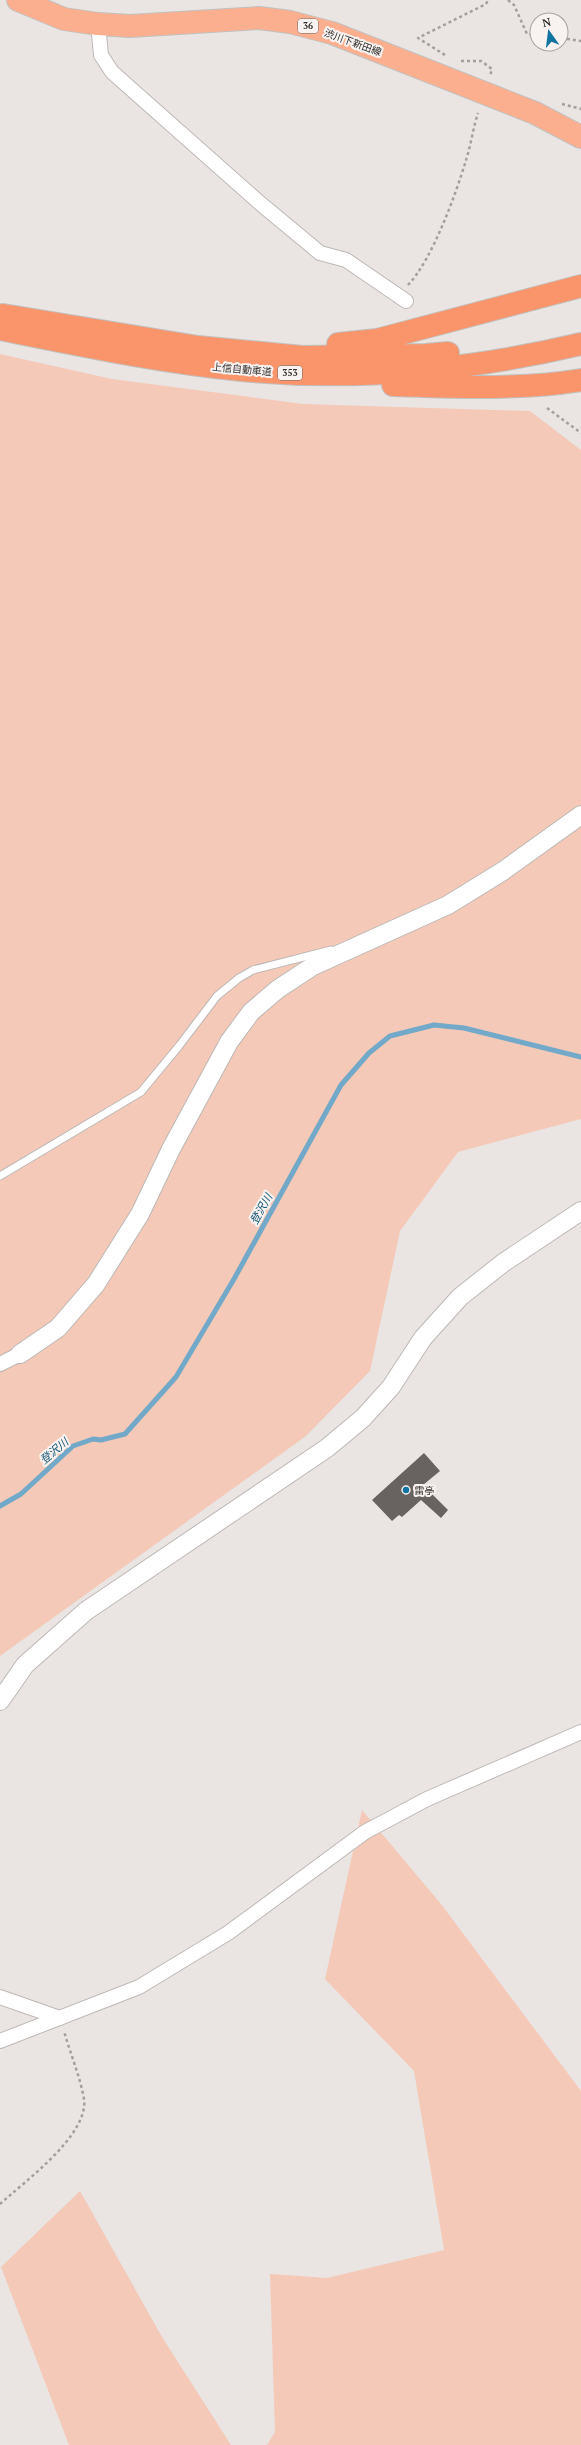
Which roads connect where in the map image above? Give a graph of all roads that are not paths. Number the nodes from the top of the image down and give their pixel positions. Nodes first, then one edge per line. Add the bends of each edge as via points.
1 (18, 0) edge
2 (98, 24) junction
3 (581, 137) edge
4 (581, 286) edge
5 (402, 298) road end
6 (0, 314) edge
7 (0, 329) edge
8 (581, 329) edge
9 (581, 344) edge
10 (223, 349) junction
11 (242, 370) junction
12 (581, 380) edge
13 (581, 815) edge
14 (362, 944) junction
15 (0, 1176) edge
16 (581, 1211) edge
17 (20, 1354) joint
18 (0, 1364) edge
19 (0, 1701) edge
20 (581, 1732) edge
21 (0, 1997) edge
22 (60, 2018) junction
23 (0, 2041) edge

1 - 2 main road, 渋川下新田線 / 36 via 64,19
2 - 3 main road, 渋川下新田線 / 36 via 130,26 259,18 290,22 332,33 535,113
2 - 5 street via 101,55 112,72 320,253 346,260
4 - 10 highway via 377,340 310,347
6 - 10 highway, 上信自動車道 / 353
7 - 11 highway, 上信自動車道 / 353 via 157,359
8 - 10 highway, 上信自動車道 / 353 via 486,348 426,355 303,357
9 - 11 highway, 上信自動車道 / 353 via 507,359 419,371 292,373
11 - 12 highway via 296,380 468,388 532,386
13 - 14 street via 503,871 448,905
14 - 15 lane via 281,962 253,970 239,978 217,996 141,1092
14 - 17 street via 314,966 278,989 251,1012 229,1042 171,1149 140,1214 96,1284 58,1328
16 - 19 street via 503,1263 460,1297 423,1338 391,1387 363,1418 327,1448 86,1611 25,1664
17 - 18 street
20 - 22 street via 427,1799 365,1832 222,1937 139,1987
21 - 22 street
22 - 23 street

